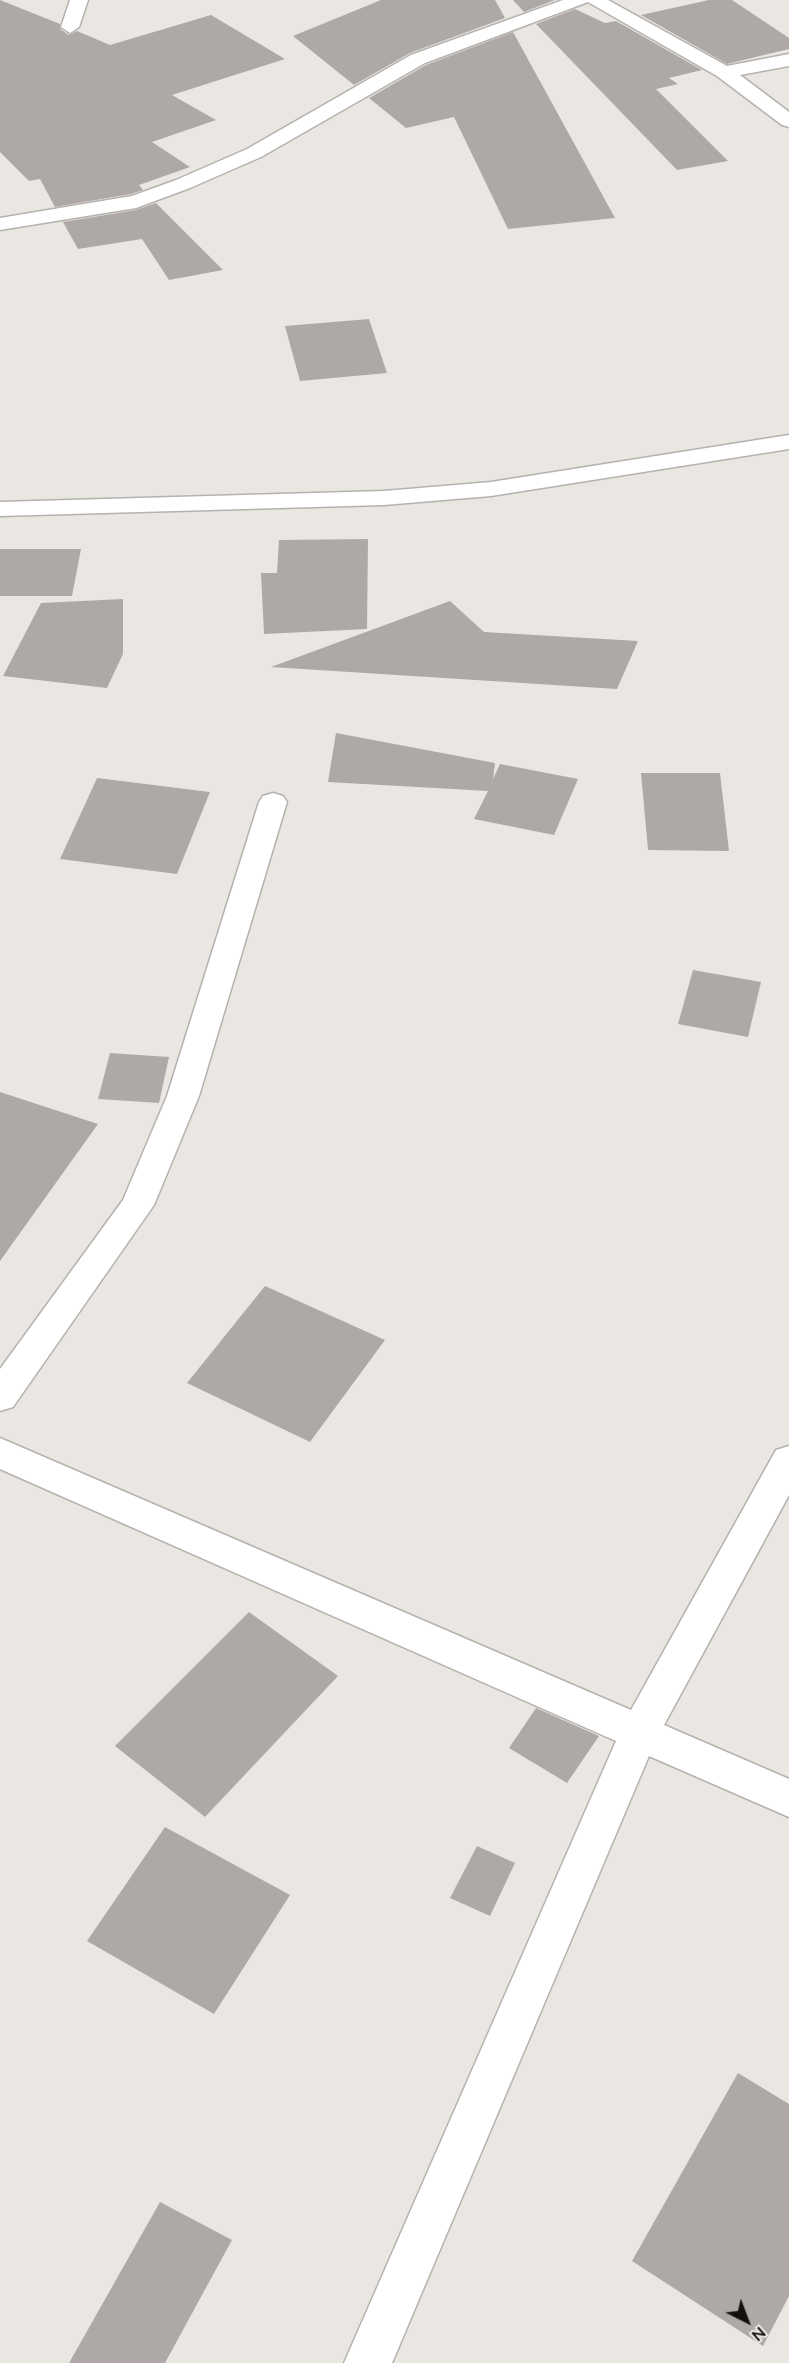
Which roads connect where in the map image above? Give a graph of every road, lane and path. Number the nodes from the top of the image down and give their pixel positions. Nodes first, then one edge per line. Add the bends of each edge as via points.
1 (79, 0) edge
2 (580, 0) edge
3 (595, 0) edge
4 (70, 27) dead end
5 (789, 60) edge
6 (724, 72) junction
7 (789, 121) edge
8 (0, 224) edge
9 (789, 442) edge
10 (0, 509) edge
11 (273, 802) dead end
12 (0, 1397) edge
13 (0, 1453) edge
14 (789, 1461) edge
15 (640, 1731) junction
16 (789, 1798) edge
17 (368, 2363) edge

1 - 4 street
2 - 8 street via 418,59 254,153 183,184 136,202
3 - 6 street
5 - 6 street
6 - 7 street
9 - 10 street via 490,489 384,498
11 - 12 street via 183,1096 137,1205
13 - 15 street
14 - 15 street
15 - 16 street
15 - 17 street

